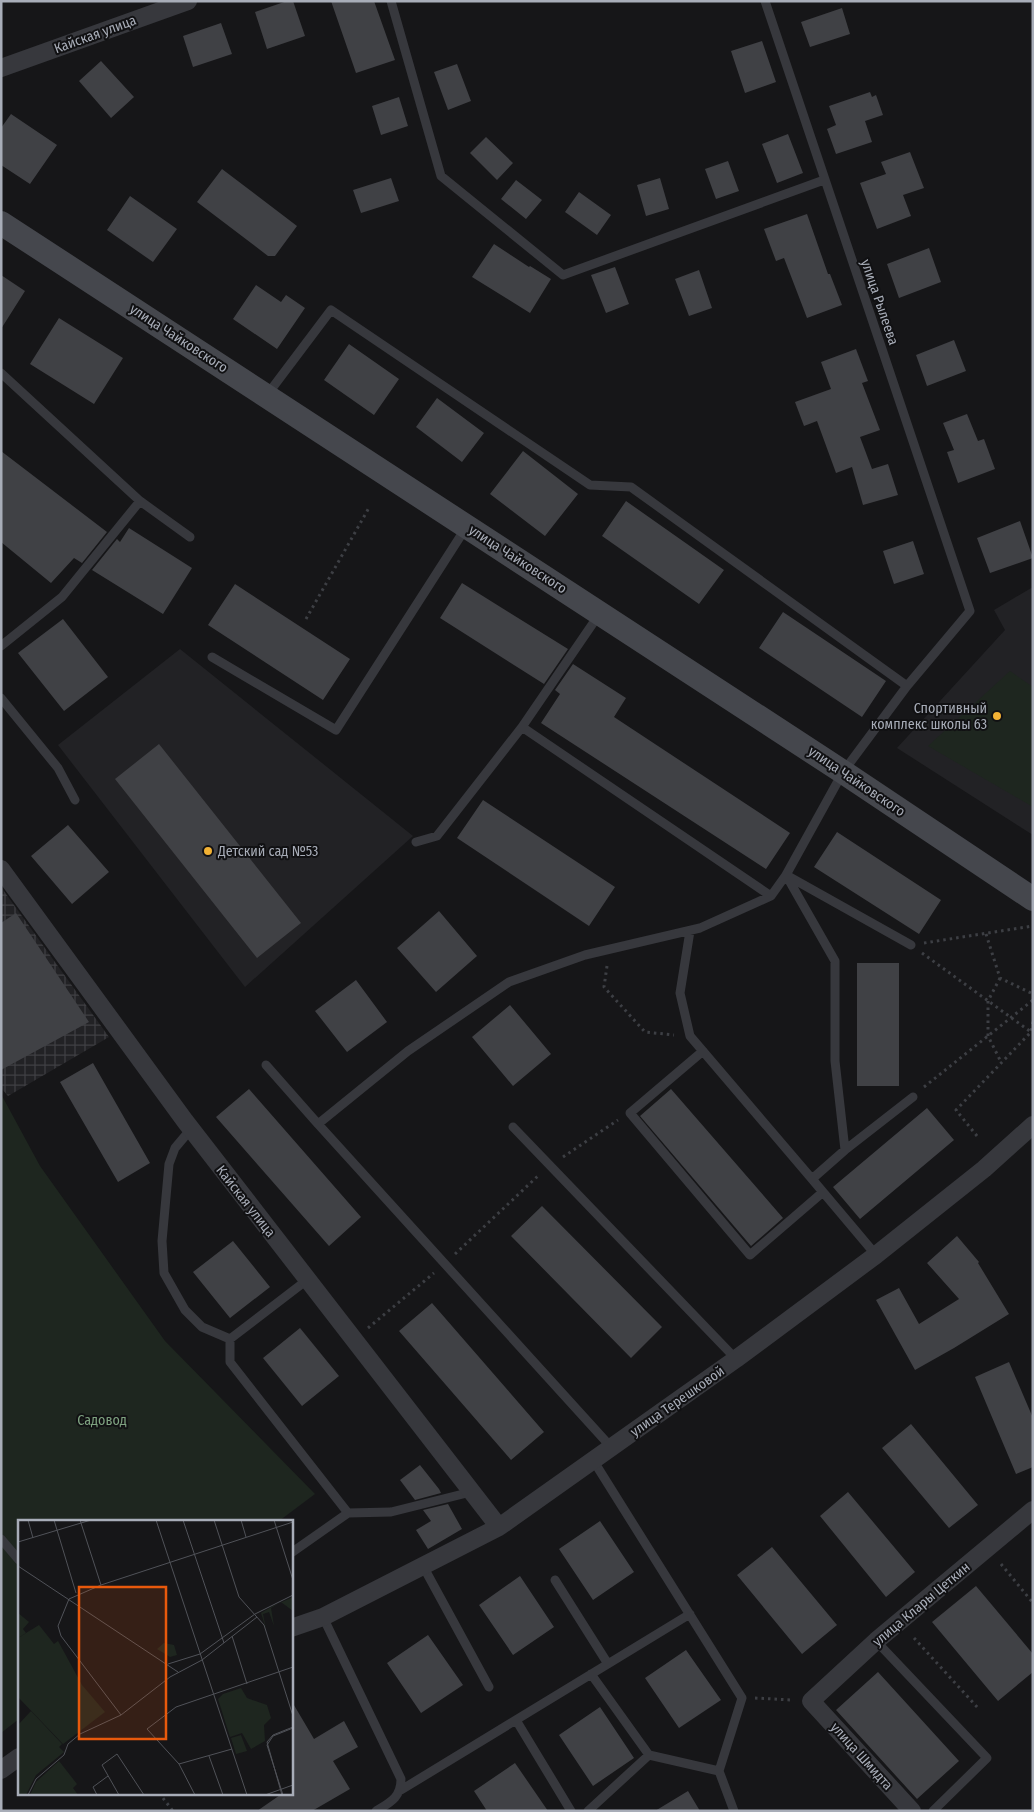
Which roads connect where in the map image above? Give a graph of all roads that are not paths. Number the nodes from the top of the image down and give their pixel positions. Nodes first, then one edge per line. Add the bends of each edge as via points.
1 (188, 1) edge
2 (391, 1) edge
3 (765, 1) edge
4 (1, 68) edge
5 (824, 180) junction
6 (1, 223) edge
7 (1, 373) edge
8 (266, 396) junction
9 (140, 501) junction
10 (467, 526) junction
11 (190, 537) dead end
12 (600, 613) junction
13 (1, 646) edge
14 (212, 657) dead end
15 (907, 686) junction
16 (1, 698) edge
17 (522, 727) junction
18 (843, 772) junction
19 (75, 800) dead end
20 (416, 842) dead end
21 (1, 869) edge
22 (786, 875) junction
23 (771, 896) junction
24 (1033, 899) edge
25 (690, 931) junction
26 (911, 946) road end
27 (703, 1051) junction
28 (266, 1065) dead end
29 (913, 1097) road end
30 (318, 1124) junction
31 (1033, 1126) edge
32 (513, 1127) dead end
33 (191, 1129) junction
34 (846, 1150) junction
35 (812, 1179) junction
36 (823, 1192) junction
37 (876, 1255) junction
38 (308, 1280) junction
39 (230, 1339) junction
40 (736, 1359) junction
41 (611, 1447) junction
42 (593, 1460) junction
43 (471, 1492) junction
44 (1033, 1510) edge
45 (348, 1513) junction
46 (498, 1527) junction
47 (1, 1539) edge
48 (292, 1552) edge
49 (18, 1559) edge
50 (423, 1566) junction
51 (555, 1580) dead end
52 (690, 1614) junction
53 (323, 1617) junction
54 (292, 1628) edge
55 (876, 1641) junction
56 (608, 1664) junction
57 (591, 1674) junction
58 (489, 1687) dead end
59 (811, 1701) joint
60 (516, 1720) junction
61 (649, 1755) junction
62 (18, 1758) edge
63 (1, 1770) edge
64 (719, 1772) junction
65 (401, 1790) junction
66 (376, 1811) edge
67 (571, 1811) edge
68 (588, 1811) edge
69 (734, 1811) edge
70 (912, 1811) edge
71 (933, 1811) edge

1 - 4 street, Кайская улица
2 - 5 lane via 441,176 563,275
3 - 5 lane, улица Рылеева
5 - 15 lane, улица Рылеева via 970,611
6 - 8 street, улица Чайковского
7 - 9 lane
8 - 10 street, улица Чайковского
8 - 15 lane via 331,310 590,485 631,487
9 - 11 lane
9 - 13 lane via 62,597
10 - 12 street, улица Чайковского
10 - 14 lane via 336,730
12 - 17 lane
12 - 18 street, улица Чайковского
15 - 18 lane
16 - 19 lane via 58,768
17 - 20 lane via 437,836
17 - 23 lane
18 - 22 lane
18 - 24 street, улица Чайковского
21 - 33 street, Кайская улица
22 - 23 lane
22 - 26 lane
22 - 34 lane via 835,961 835,1061
23 - 25 lane
25 - 27 lane via 680,993 690,1036
25 - 30 lane via 585,955 509,982 408,1051
27 - 35 lane
27 - 36 lane via 630,1113 750,1256
28 - 30 lane
29 - 34 lane
30 - 41 lane
31 - 37 street, улица Терешковой
32 - 40 lane
33 - 38 street, Кайская улица
33 - 39 lane via 175,1148 169,1164 162,1241 164,1273 190,1316 202,1327
34 - 35 lane
35 - 36 lane
36 - 37 lane
37 - 40 street, улица Терешковой
38 - 39 lane
38 - 43 street, Кайская улица
39 - 45 lane via 230,1362
40 - 41 street, улица Терешковой
41 - 42 street, улица Терешковой
42 - 46 street, улица Терешковой
42 - 52 lane
43 - 45 lane via 391,1512
43 - 46 street, Кайская улица
44 - 55 street, улица Клары Цеткин
45 - 48 lane
46 - 50 street, улица Терешковой
47 - 49 lane
50 - 53 street, улица Терешковой
50 - 58 lane
51 - 56 lane
52 - 56 lane
52 - 64 lane via 742,1698
53 - 54 street, улица Терешковой
53 - 65 lane via 401,1779
55 - 59 street, улица Клары Цеткин
55 - 71 lane via 987,1758
56 - 57 lane
57 - 60 lane
57 - 61 lane
59 - 70 street, улица Шмидта
60 - 65 lane
60 - 67 lane
61 - 64 lane
61 - 68 lane
62 - 63 street
64 - 69 lane
65 - 66 lane via 391,1802

